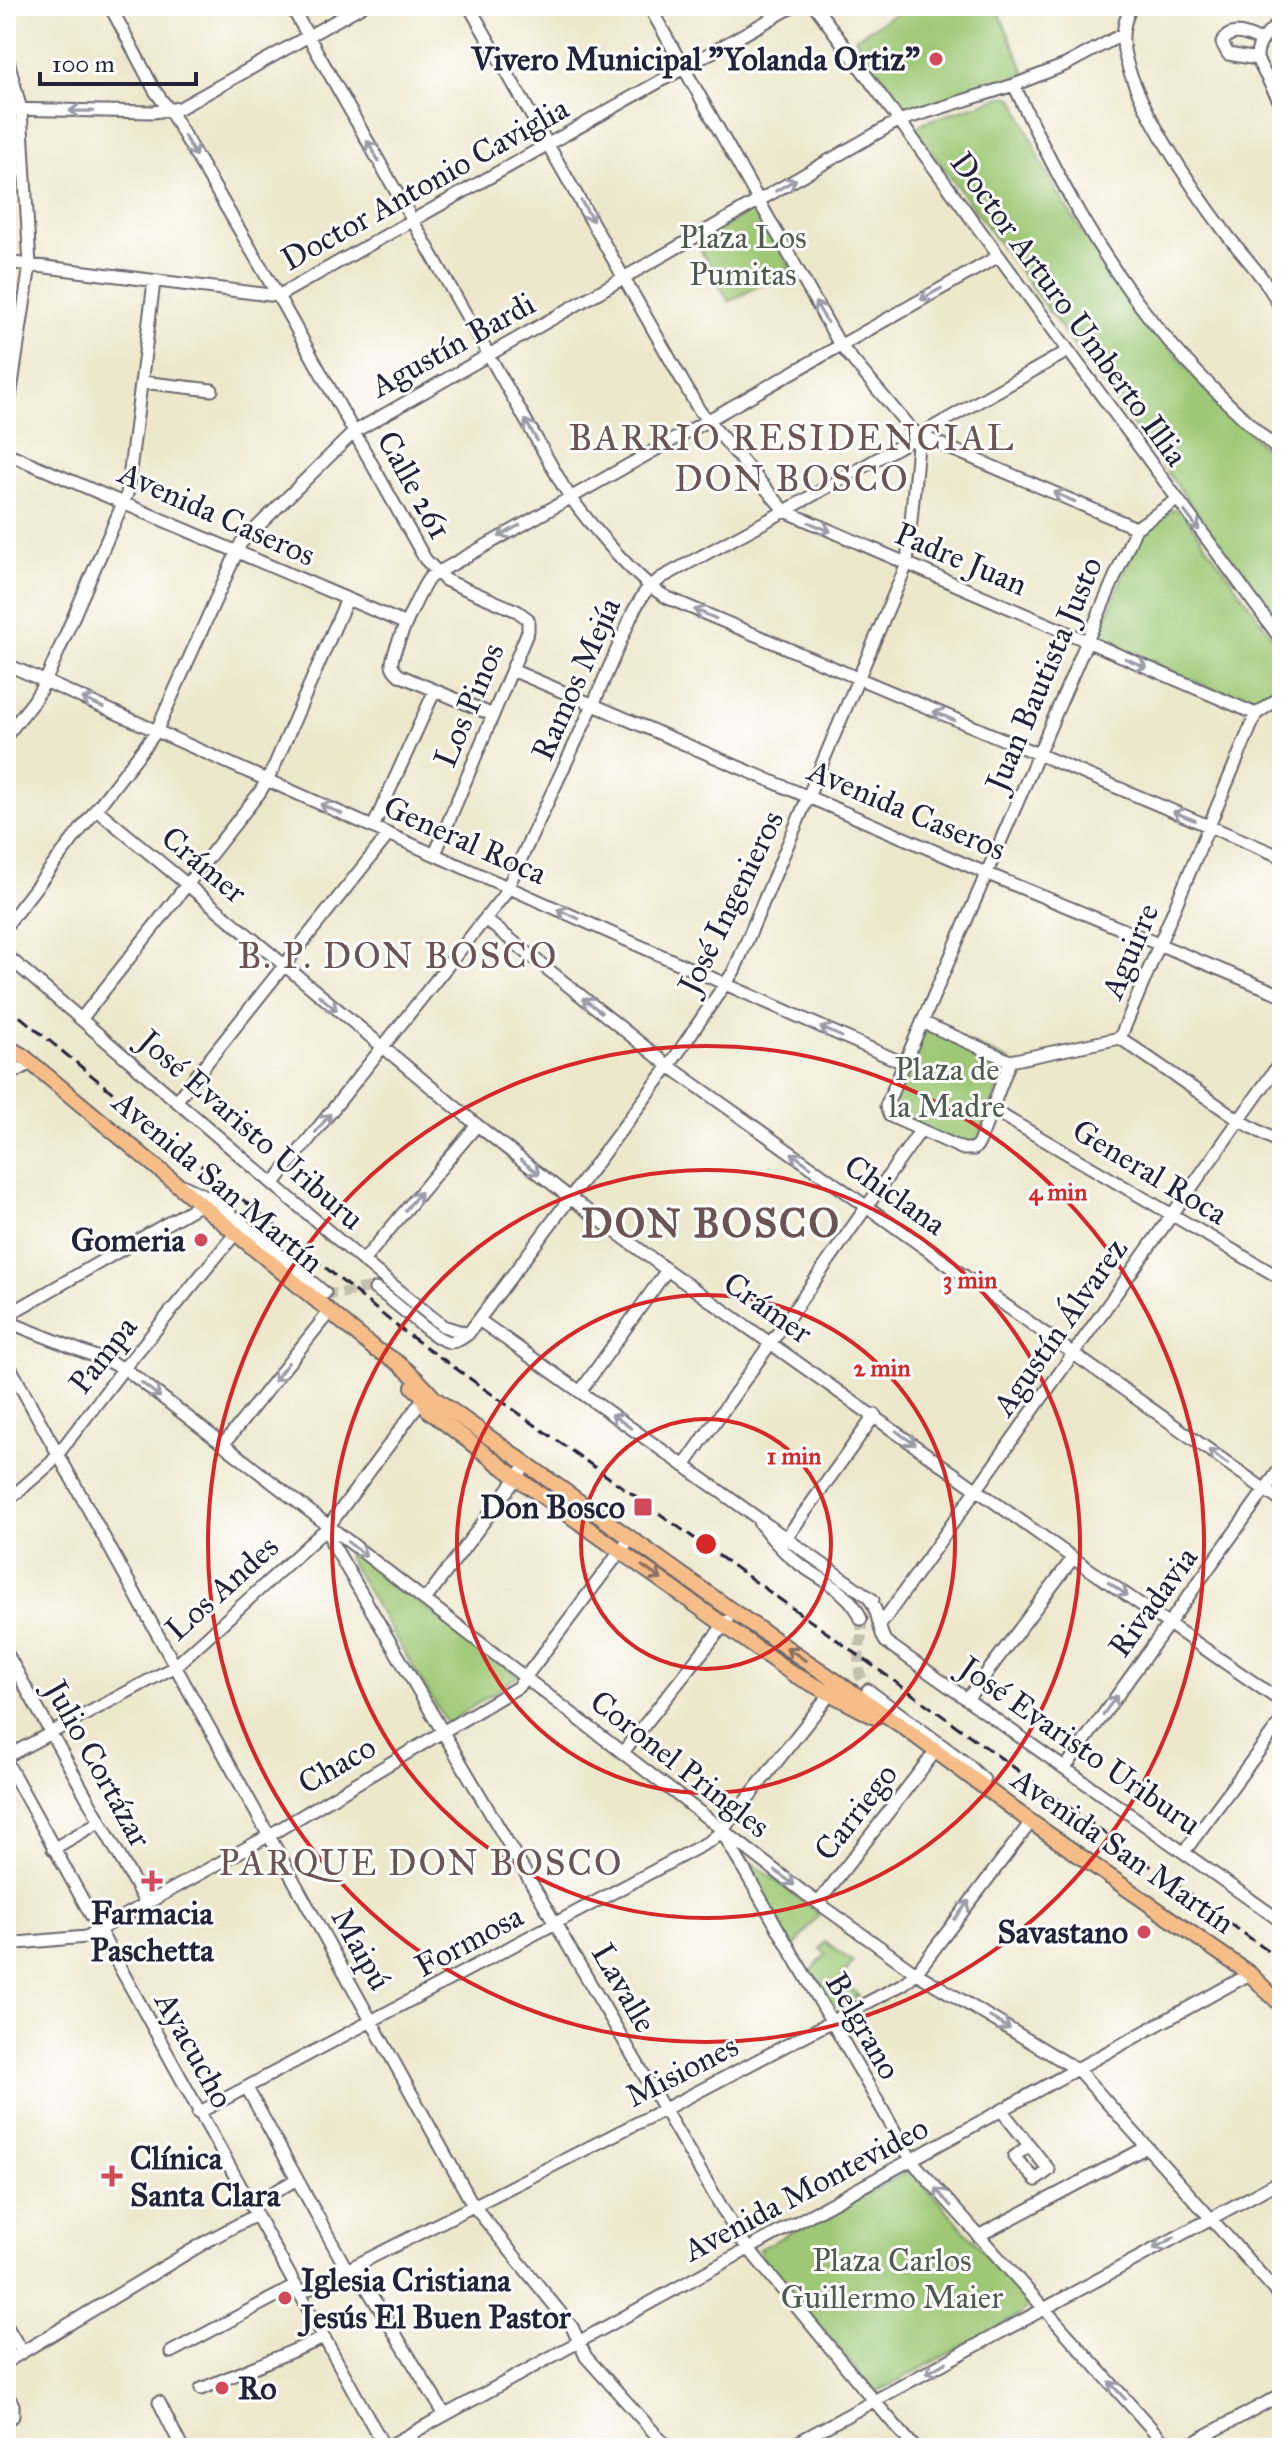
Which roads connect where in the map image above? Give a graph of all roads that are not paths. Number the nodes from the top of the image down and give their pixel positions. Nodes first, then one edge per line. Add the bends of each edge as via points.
1 (110, 6) edge
2 (291, 6) edge
3 (362, 6) edge
4 (469, 6) edge
5 (649, 6) edge
6 (794, 6) edge
7 (815, 6) edge
8 (1131, 6) edge
9 (1282, 20) edge
10 (1123, 34) junction
11 (309, 38) junction
12 (1261, 41) junction
13 (6, 53) edge
14 (1257, 59) junction
15 (685, 69) junction
16 (1014, 85) junction
17 (1282, 106) edge
18 (6, 109) edge
19 (21, 110) junction
20 (170, 111) junction
21 (898, 121) junction
22 (548, 143) junction
23 (760, 200) junction
24 (411, 219) junction
25 (999, 256) junction
26 (6, 262) edge
27 (30, 265) junction
28 (1259, 273) junction
29 (625, 278) junction
30 (154, 282) junction
31 (1282, 295) edge
32 (278, 296) junction
33 (1282, 311) edge
34 (840, 345) junction
35 (1068, 351) junction
36 (487, 355) junction
37 (141, 382) junction
38 (212, 390) dead end
39 (706, 421) junction
40 (6, 424) edge
41 (354, 432) junction
42 (919, 435) junction
43 (6, 453) edge
44 (1282, 454) edge
45 (570, 497) junction
46 (1177, 500) junction
47 (124, 502) junction
48 (785, 511) junction
49 (1136, 528) junction
50 (236, 551) junction
51 (907, 564) junction
52 (436, 572) junction
53 (650, 587) junction
54 (347, 599) junction
55 (406, 624) junction
56 (1282, 641) edge
57 (1087, 642) junction
58 (6, 664) edge
59 (512, 670) junction
60 (859, 680) junction
61 (45, 682) junction
62 (435, 690) junction
63 (1282, 696) edge
64 (593, 705) junction
65 (1256, 714) junction
66 (493, 715) junction
67 (156, 732) junction
68 (6, 736) edge
69 (1036, 755) junction
70 (267, 780) junction
71 (810, 796) junction
72 (96, 809) junction
73 (373, 827) junction
74 (1210, 827) junction
75 (389, 834) junction
76 (435, 854) junction
77 (1282, 857) edge
78 (988, 874) junction
79 (188, 885) junction
80 (509, 887) junction
81 (486, 920) junction
82 (6, 926) edge
83 (1161, 945) junction
84 (6, 955) edge
85 (285, 967) junction
86 (726, 985) junction
87 (1282, 995) edge
88 (82, 1018) junction
89 (922, 1022) junction
90 (6, 1035) edge
91 (1120, 1038) junction
92 (6, 1046) edge
93 (383, 1048) junction
94 (27, 1060) junction
95 (1282, 1060) edge
96 (1010, 1061) junction
97 (903, 1063) junction
98 (669, 1066) junction
99 (6, 1077) edge
100 (177, 1100) junction
101 (991, 1109) junction
102 (1239, 1120) junction
103 (477, 1125) junction
104 (920, 1131) junction
105 (1282, 1144) edge
106 (174, 1182) junction
107 (274, 1183) junction
108 (569, 1197) junction
109 (201, 1204) junction
110 (865, 1207) junction
111 (1171, 1215) junction
112 (235, 1234) junction
113 (363, 1261) junction
114 (667, 1270) junction
115 (1282, 1279) edge
116 (375, 1289) tunnel mouth
117 (325, 1293) dead end
118 (330, 1311) junction
119 (6, 1318) edge
120 (479, 1320) junction
121 (468, 1334) junction
122 (771, 1341) junction
123 (376, 1350) junction
124 (1074, 1353) junction
125 (6, 1360) edge
126 (124, 1368) junction
127 (580, 1392) junction
128 (423, 1399) junction
129 (433, 1415) junction
130 (875, 1415) junction
131 (494, 1441) junction
132 (223, 1445) junction
133 (58, 1454) junction
134 (527, 1464) junction
135 (684, 1466) junction
136 (1282, 1466) edge
137 (517, 1478) junction
138 (978, 1489) junction
139 (1265, 1490) junction
140 (6, 1502) edge
141 (1282, 1502) edge
142 (752, 1513) junction
143 (328, 1527) junction
144 (631, 1537) junction
145 (787, 1537) junction
146 (621, 1551) junction
147 (1073, 1558) junction
148 (869, 1598) junction
149 (425, 1600) junction
150 (894, 1604) junction
151 (734, 1612) junction
152 (861, 1619) tunnel mouth
153 (724, 1624) junction
154 (881, 1624) junction
155 (1168, 1625) junction
156 (6, 1652) edge
157 (174, 1667) junction
158 (527, 1678) junction
159 (835, 1688) junction
160 (868, 1690) tunnel mouth
161 (968, 1698) junction
162 (1282, 1702) edge
163 (1282, 1720) edge
164 (445, 1732) junction
165 (50, 1734) junction
166 (931, 1750) junction
167 (623, 1752) junction
168 (6, 1759) edge
169 (1065, 1768) junction
170 (1013, 1809) junction
171 (99, 1822) junction
172 (1031, 1822) junction
173 (722, 1831) junction
174 (268, 1836) junction
175 (53, 1849) junction
176 (1184, 1852) junction
177 (145, 1902) junction
178 (818, 1903) junction
179 (1282, 1922) edge
180 (557, 1924) junction
181 (98, 1929) junction
182 (6, 1944) edge
183 (916, 1973) junction
184 (1250, 1974) junction
185 (1282, 2006) edge
186 (372, 2022) junction
187 (830, 2023) junction
188 (1078, 2070) junction
189 (247, 2088) junction
190 (665, 2109) junction
191 (1002, 2111) junction
192 (198, 2113) junction
193 (1028, 2146) dead end
194 (1147, 2147) junction
195 (912, 2161) junction
196 (297, 2179) junction
197 (1282, 2180) edge
198 (266, 2197) dead end
199 (473, 2205) junction
200 (256, 2215) junction
201 (1210, 2218) junction
202 (978, 2236) junction
203 (749, 2249) junction
204 (350, 2268) junction
205 (297, 2290) junction
206 (1280, 2293) edge
207 (1045, 2310) junction
208 (6, 2325) edge
209 (324, 2338) junction
210 (579, 2341) junction
211 (22, 2352) junction
212 (171, 2352) dead end
213 (6, 2362) edge
214 (201, 2389) dead end
215 (6, 2393) edge
216 (1282, 2394) edge
217 (159, 2402) dead end
218 (875, 2402) junction
219 (445, 2415) junction
220 (10, 2419) edge
221 (409, 2435) junction
222 (182, 2448) edge
223 (385, 2448) edge
224 (419, 2448) edge
225 (668, 2448) edge
226 (787, 2448) edge
227 (915, 2448) edge
228 (1169, 2448) edge
229 (1183, 2448) edge

1 - 20 street, Calle 261
2 - 11 street
3 - 11 street
4 - 22 street, Padre Juan
5 - 15 street
6 - 15 street, Doctor Antonio Caviglia
7 - 21 street, Doctor Arturo Umberto Illia
8 - 10 street
9 - 12 street
10 - 16 street, Agustín Bardi
10 - 28 street via 1130,71 1188,180
11 - 20 street
24 -> 11 street
12 - 14 street
12 - 14 street via 1233,33 1222,43 1228,54
13 - 19 street
14 - 17 street
15 - 22 street, Doctor Antonio Caviglia
15 - 23 street
16 - 21 street, Agustín Bardi
16 - 44 street via 1074,206 1135,298 1219,397
18 - 19 street
20 -> 19 street
19 - 27 street
20 -> 32 street, Calle 261
23 -> 21 street, Agustín Bardi
21 - 25 street, Doctor Arturo Umberto Illia
22 - 24 street, Doctor Antonio Caviglia
22 -> 29 street, Padre Juan
23 - 29 street, Agustín Bardi
34 -> 23 street
24 - 32 street, Doctor Antonio Caviglia
24 - 36 street
25 -> 34 street
25 - 35 street, Doctor Arturo Umberto Illia
26 - 27 street, Doctor Antonio Caviglia
27 - 30 street, Doctor Antonio Caviglia
27 - 40 street
28 - 31 street
28 - 33 street
29 - 36 street, Agustín Bardi
29 - 39 street, Padre Juan
30 - 32 street, Doctor Antonio Caviglia
30 - 37 street
32 - 41 street, Calle 261
34 - 39 street
34 - 42 street
35 - 42 street, Ramos Mejía
35 - 46 street, Doctor Arturo Umberto Illia
36 - 41 street, Agustín Bardi
45 -> 36 street
37 - 38 street
37 - 47 street
39 - 45 street
39 - 48 street, Padre Juan
41 - 50 street, Agustín Bardi
41 - 52 street, Calle 261
42 - 48 street, Ramos Mejía
49 -> 42 street
42 - 51 street, José Ingenieros
43 - 47 street, Avenida Caseros
45 -> 52 street
45 - 53 street
46 - 49 street, Juan Bautista Justo
46 -> 56 street, Doctor Arturo Umberto Illia
47 - 50 street, Avenida Caseros
47 - 61 street
48 -> 51 street, Padre Juan
48 - 53 street, Ramos Mejía
49 - 57 street, Juan Bautista Justo
50 - 54 street, Avenida Caseros
50 - 67 street, Agustín Bardi
51 - 57 street, Padre Juan
51 - 60 street, José Ingenieros
52 - 55 street via 422,588
52 - 59 street, Los Pinos via 528,619
60 -> 53 street
53 - 64 street, Ramos Mejía via 634,610
54 - 55 street, Avenida Caseros
54 - 70 street
55 - 62 street via 391,660 393,668
57 -> 65 street, Padre Juan
57 - 69 street, Juan Bautista Justo
58 - 61 street, General Roca
59 - 64 street, Avenida Caseros
59 - 66 street, Los Pinos
69 -> 60 street
60 - 71 street, José Ingenieros
67 -> 61 street, General Roca
61 - 68 street
62 - 66 street
62 - 73 street
63 - 65 street
64 - 71 street, Avenida Caseros
64 - 80 street, Ramos Mejía
65 - 74 street, Aguirre
66 - 76 street, Los Pinos
67 - 70 street, General Roca
67 - 72 street, Agustín Bardi
74 -> 69 street
69 - 78 street, Juan Bautista Justo
73 -> 70 street, General Roca
70 - 79 street
71 - 78 street, Avenida Caseros
71 - 86 street, José Ingenieros
72 - 79 street, Crámer
72 - 82 street, Agustín Bardi
73 - 75 street, General Roca
74 - 77 street
74 - 83 street, Aguirre
75 - 76 street, General Roca
75 - 85 street
76 - 80 street, General Roca
78 - 83 street, Avenida Caseros
78 - 89 street, Juan Bautista Justo
79 - 85 street, Crámer
79 - 88 street
80 - 81 street, Ramos Mejía
86 -> 80 street, General Roca
81 - 93 street, Ramos Mejía
98 -> 81 street, Chiclana
83 - 87 street, Avenida Caseros
83 - 91 street, Aguirre
84 - 88 street, José Evaristo Uriburu
85 -> 93 street, Crámer
85 - 100 street
97 -> 86 street, General Roca
86 - 98 street, José Ingenieros
88 - 100 street, José Evaristo Uriburu
89 - 96 street
89 - 97 street, Juan Bautista Justo
90 - 94 main road, Avenida San Martín
91 - 96 street, Aguirre
91 - 102 street
92 - 94 main road, Avenida San Martín
93 - 103 street, Crámer
107 -> 93 street, Ramos Mejía
94 - 99 street
94 - 106 main road, Avenida San Martín
95 - 102 street, Agustín Álvarez
96 - 101 street
97 - 104 street, Juan Bautista Justo via 886,1106 890,1116
98 - 108 street, José Ingenieros
110 -> 98 street, Chiclana
100 - 107 street, José Evaristo Uriburu
101 - 104 street via 979,1143 968,1150
101 - 111 street, General Roca
102 - 105 street
102 - 111 street, Agustín Álvarez
103 -> 108 street, Crámer
113 -> 103 street
104 - 110 street
106 - 109 main road, Avenida San Martín
106 - 117 street via 214,1200
107 - 113 street, José Evaristo Uriburu
108 - 114 street, Crámer
108 - 120 street, José Ingenieros
109 - 112 main road, Avenida San Martín
109 - 119 street
110 - 122 street
110 - 124 street, Chiclana
111 - 115 street, General Roca
111 - 124 street, Agustín Álvarez
112 - 118 main road, Avenida San Martín
112 - 126 street, Pampa
113 - 121 street, José Evaristo Uriburu via 443,1326
114 - 122 street, Crámer
114 - 127 street
116 - 121 street via 442,1339 457,1341
118 - 123 main road, Avenida San Martín
118 -> 132 street
119 - 126 street, Coronel Pringles
120 - 121 street, José Ingenieros
120 - 127 street, José Evaristo Uriburu
122 - 130 street, Crámer
122 - 135 street
123 - 128 main road, Avenida San Martín
123 - 131 main road, Avenida San Martín
124 - 138 street, Agustín Álvarez
139 -> 124 street, Chiclana
125 - 133 street, Maipú
126 -> 132 street, Coronel Pringles
126 - 133 street, Pampa
135 -> 127 street, José Evaristo Uriburu
128 - 129 main road, Avenida San Martín
128 - 143 street, Los Andes
129 - 131 main road via 448,1415 489,1445
129 - 137 main road, Avenida San Martín
130 -> 138 street, Crámer
130 - 145 street
131 - 134 main road, Avenida San Martín
132 - 143 street, Coronel Pringles
133 - 140 street, Pampa
133 - 157 street, Maipú
134 - 137 street
134 - 144 main road, Avenida San Martín
135 - 142 street, José Evaristo Uriburu
136 - 139 street, Rivadavia
137 - 146 main road, Avenida San Martín
137 - 149 street
138 - 147 street, Crámer
138 - 150 street, Agustín Álvarez
139 - 141 street, Chiclana
139 - 155 street, Rivadavia
142 - 145 street, José Evaristo Uriburu
142 - 152 street via 777,1545 850,1600
143 -> 149 street, Coronel Pringles
143 - 157 street, Los Andes
143 - 164 street, Lavalle via 332,1543
144 - 146 street, Chaco
144 - 151 main road, Avenida San Martín
145 - 148 street, José Evaristo Uriburu
146 -> 153 main road, Avenida San Martín
146 - 158 street, Chaco
147 -> 155 street, Crámer
147 - 161 street
148 - 150 street, José Evaristo Uriburu
148 - 154 street, José Evaristo Uriburu
149 - 158 street, Coronel Pringles
150 - 154 street, Agustín Álvarez
151 - 153 street
159 -> 151 main road, Avenida San Martín
153 - 159 main road, Avenida San Martín via 793,1674
153 - 167 street
154 - 161 street, José Evaristo Uriburu via 886,1642
155 - 162 street, Crámer
169 -> 155 street, Rivadavia
156 - 165 street, Julio Cortázar
157 - 165 street, Los Andes
157 - 174 street, Maipú
158 - 164 street, Chaco
158 - 167 street, Coronel Pringles
159 - 166 main road, Avenida San Martín
159 - 173 street, Formosa
160 - 170 street via 967,1764
161 - 169 street, José Evaristo Uriburu
163 - 176 street
164 - 174 street, Chaco
164 - 180 street, Lavalle
165 - 168 street, Los Andes
165 - 171 street, Julio Cortázar
166 - 170 main road, Avenida San Martín
166 - 178 street, Carriego
167 - 173 street, Coronel Pringles
168 - 175 street, Ayacucho
169 - 176 street, José Evaristo Uriburu
170 - 172 main road, Avenida San Martín
171 - 175 street
171 - 177 street, Julio Cortázar
183 -> 172 street, Misiones
172 - 184 main road, Avenida San Martín
173 -> 178 street, Coronel Pringles
173 - 180 street, Formosa
173 - 187 street, Belgrano
174 - 177 street, Chaco
174 - 186 street, Maipú
175 - 181 street, Ayacucho
176 - 179 street, José Evaristo Uriburu
177 - 181 street, Chaco
178 - 183 street, Coronel Pringles
180 - 186 street, Formosa
180 - 190 street, Lavalle
181 - 182 street, Chaco via 83,1938
181 - 192 street, Ayacucho
183 - 187 street, Misiones
183 -> 188 street, Coronel Pringles
184 - 185 main road, Avenida San Martín
184 - 188 street, Avenida Montevideo
186 - 189 street, Formosa
186 - 199 street, Maipú
187 - 190 street, Misiones
187 - 195 street, Belgrano
188 - 191 street, Avenida Montevideo
188 - 194 street, Coronel Pringles
189 - 192 street, Formosa
189 - 196 street
190 - 199 street, Misiones
190 - 203 street, Lavalle
191 - 193 street
191 - 195 street, Avenida Montevideo
192 - 200 street, Ayacucho
194 - 201 street, Coronel Pringles
194 - 202 street
202 -> 195 street, Belgrano
195 - 203 street, Avenida Montevideo
196 - 198 street
196 - 204 street
197 - 201 street
199 - 204 street, Misiones
199 - 210 street, Maipú
200 - 205 street, Ayacucho
200 - 211 street
201 - 206 street, Coronel Pringles
201 -> 207 street
202 - 207 street, Belgrano
203 - 210 street, Avenida Montevideo
203 - 218 street, Lavalle
204 - 205 street, Misiones
204 - 219 street
205 - 209 street, Ayacucho
205 - 212 street, Misiones
207 -> 218 street
228 -> 207 street, Belgrano
208 - 211 street
209 - 214 street
209 - 223 street, Ayacucho
210 - 219 street, Avenida Montevideo
210 - 225 street, Maipú via 586,2357
211 - 213 street
215 - 220 street via 13,2405
216 - 229 street
217 - 222 street
218 - 226 street
218 - 227 street, Lavalle
219 - 221 street, Avenida Montevideo
221 - 223 street, Avenida Montevideo
221 - 224 street

